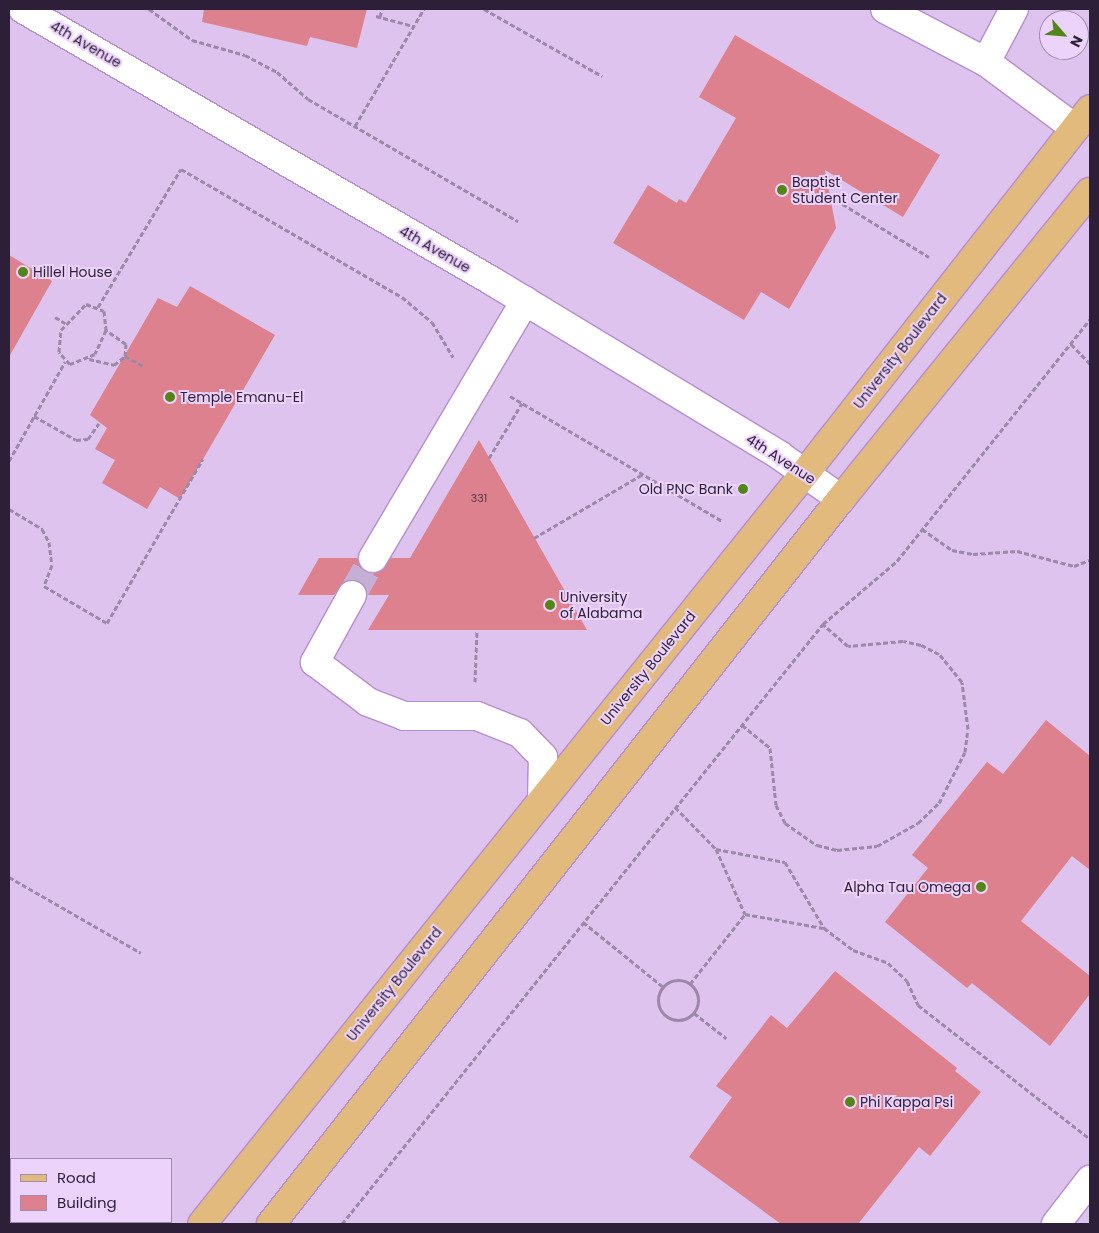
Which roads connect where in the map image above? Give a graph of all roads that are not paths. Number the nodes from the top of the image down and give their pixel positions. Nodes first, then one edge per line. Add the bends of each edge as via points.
1 (23, 9) edge
2 (885, 9) edge
3 (1014, 9) edge
4 (986, 62) junction
5 (1083, 119) edge
6 (1090, 192) edge
7 (526, 302) junction
8 (805, 473) junction
9 (841, 499) junction
10 (373, 558) tunnel mouth
11 (352, 595) tunnel mouth
12 (542, 800) junction
13 (1090, 1180) edge
14 (202, 1224) edge
15 (270, 1224) edge
16 (1056, 1224) edge

1 - 7 street, 4th Avenue
2 - 4 street
3 - 4 street
4 - 5 street
5 - 8 main road, University Boulevard
6 - 9 main road
7 - 8 street, 4th Avenue
7 - 10 street
8 - 9 street, 4th Avenue
8 - 12 main road, University Boulevard
9 - 15 main road
11 - 12 street via 315,662 368,702 404,716 477,716 520,733 543,757
12 - 14 main road, University Boulevard
13 - 16 street

